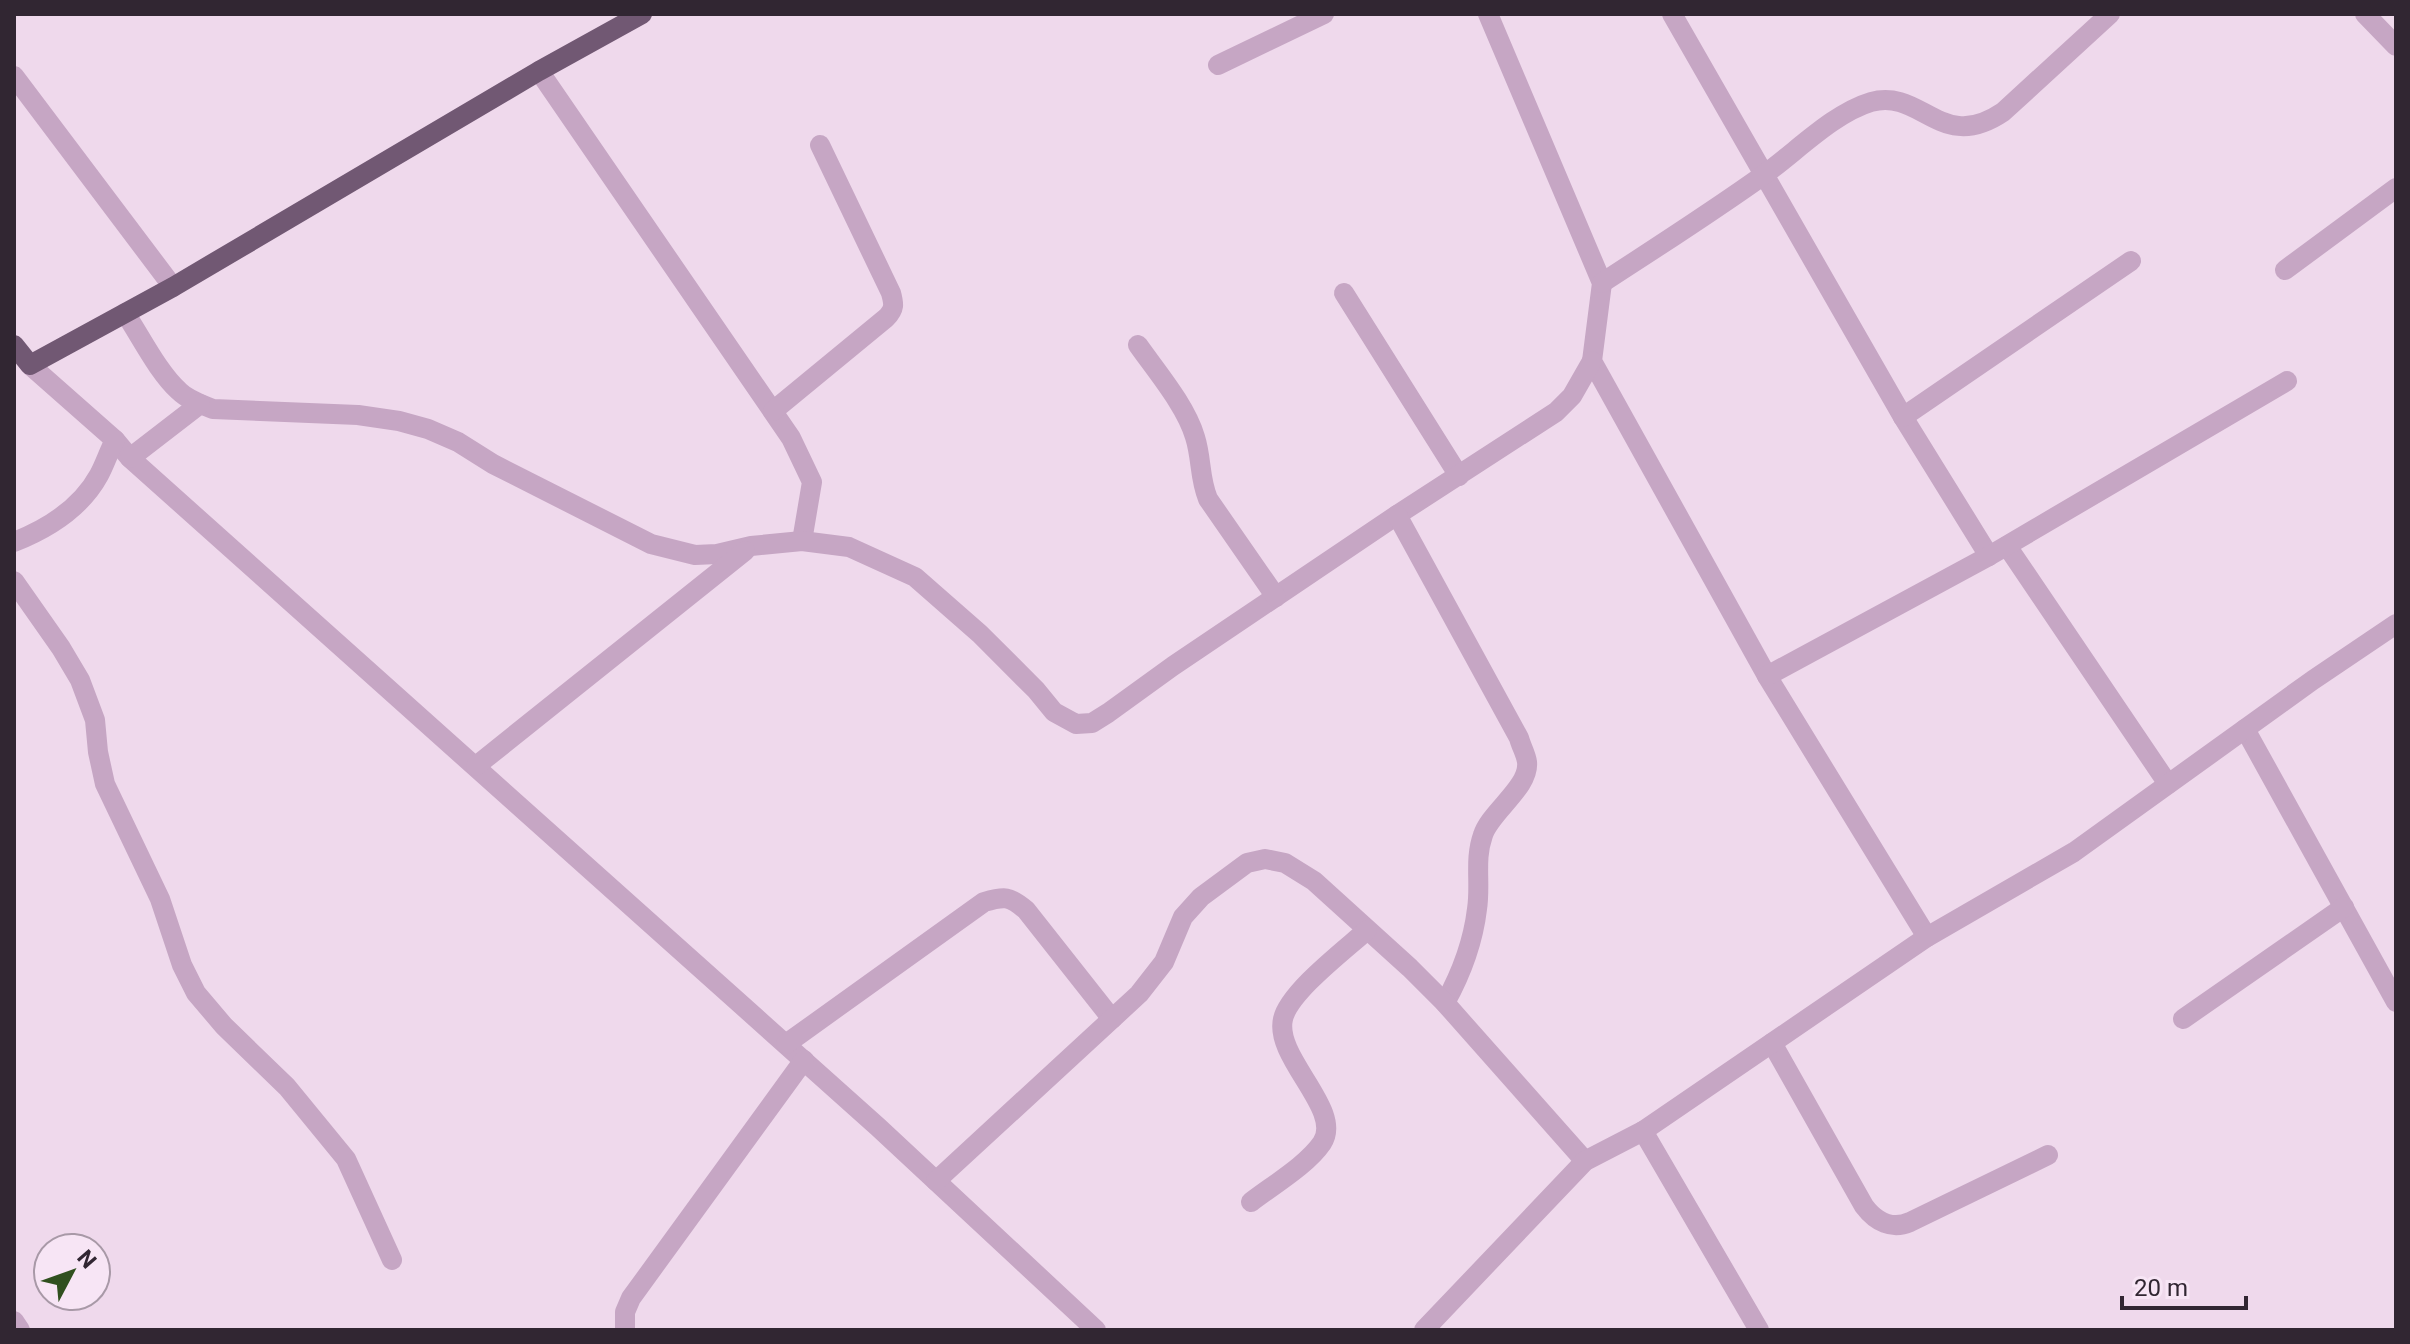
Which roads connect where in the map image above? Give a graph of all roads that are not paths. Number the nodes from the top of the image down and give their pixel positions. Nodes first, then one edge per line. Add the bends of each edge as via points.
1 (642, 14) edge
2 (1324, 14) edge
3 (1488, 14) edge
4 (1672, 14) edge
5 (2110, 14) edge
6 (2365, 14) edge
7 (2396, 46) edge
8 (1218, 65) dead end
9 (539, 71) junction
10 (14, 76) edge
11 (820, 145) dead end
12 (1764, 175) junction
13 (2396, 188) edge
14 (2131, 261) dead end
15 (2285, 270) dead end
16 (1602, 283) junction
17 (173, 287) junction
18 (1344, 293) dead end
19 (125, 313) junction
20 (14, 345) edge
21 (1138, 345) dead end
22 (1592, 361) junction
23 (30, 365) junction
24 (2287, 381) dead end
25 (200, 404) junction
26 (773, 411) junction
27 (1903, 417) junction
28 (115, 440) junction
29 (130, 458) junction
30 (1459, 476) junction
31 (1397, 515) junction
32 (802, 541) junction
33 (14, 542) edge
34 (751, 546) junction
35 (1998, 551) junction
36 (14, 581) edge
37 (1276, 597) junction
38 (2396, 624) edge
39 (1767, 676) junction
40 (2245, 729) junction
41 (476, 766) junction
42 (2168, 784) junction
43 (2344, 907) junction
44 (1367, 930) junction
45 (1927, 937) junction
46 (2396, 1002) edge
47 (1445, 1003) junction
48 (1112, 1019) junction
49 (2183, 1019) dead end
50 (1772, 1043) junction
51 (786, 1044) junction
52 (804, 1060) junction
53 (1643, 1131) junction
54 (2048, 1155) dead end
55 (1585, 1161) junction
56 (936, 1181) junction
57 (1251, 1202) dead end
58 (392, 1260) dead end
59 (14, 1321) edge
60 (20, 1330) edge
61 (625, 1330) edge
62 (1096, 1330) edge
63 (1424, 1330) edge
64 (1759, 1330) edge

1 - 9 main road
2 - 8 street
3 - 16 street
4 - 12 street
5 - 12 street via 1986,124 1967,128 1894,100 1873,101 1847,112
6 - 7 street
9 - 17 main road
9 - 26 street
10 - 17 street
11 - 26 street via 891,293 893,311
12 - 16 street
12 - 27 street
13 - 15 street
14 - 27 street
16 - 22 street
17 - 19 main road
18 - 30 street
19 - 23 main road
19 - 25 street via 168,378
20 - 23 main road
21 - 37 street via 1195,434 1208,499
22 - 30 street via 1556,412
22 - 39 street
23 - 28 street
24 - 35 street
25 - 29 street
25 - 34 street via 399,421 458,442 651,544 695,555
26 - 32 street via 812,482
27 - 35 street
28 - 29 street
28 - 33 street via 84,496 39,532
29 - 41 street
30 - 31 street
31 - 37 street
31 - 47 street via 1519,738 1527,763 1524,777 1486,825 1477,852 1477,909 1469,946
32 - 34 street
32 - 37 street via 849,547 915,577 980,634 1054,712 1076,724 1092,723 1108,713
34 - 41 street
35 - 39 street
35 - 42 street
36 - 58 street via 80,680 95,720 105,784 160,899 196,993 287,1087 346,1159
38 - 40 street
39 - 45 street
40 - 42 street
40 - 43 street
41 - 51 street
42 - 45 street via 2074,852
43 - 46 street
43 - 49 street
44 - 47 street
44 - 48 street via 1314,881 1285,863 1247,863 1183,917 1164,962
44 - 57 street via 1292,1000 1283,1018 1282,1040 1321,1107 1327,1126 1324,1140
45 - 50 street
47 - 55 street
48 - 51 street via 1026,910 999,897 984,902
48 - 56 street
50 - 53 street
50 - 54 street via 1864,1206 1883,1223 1900,1227
51 - 52 street
52 - 56 street
52 - 61 street via 631,1298
53 - 55 street
53 - 64 street
55 - 63 street
56 - 62 street
59 - 60 street

